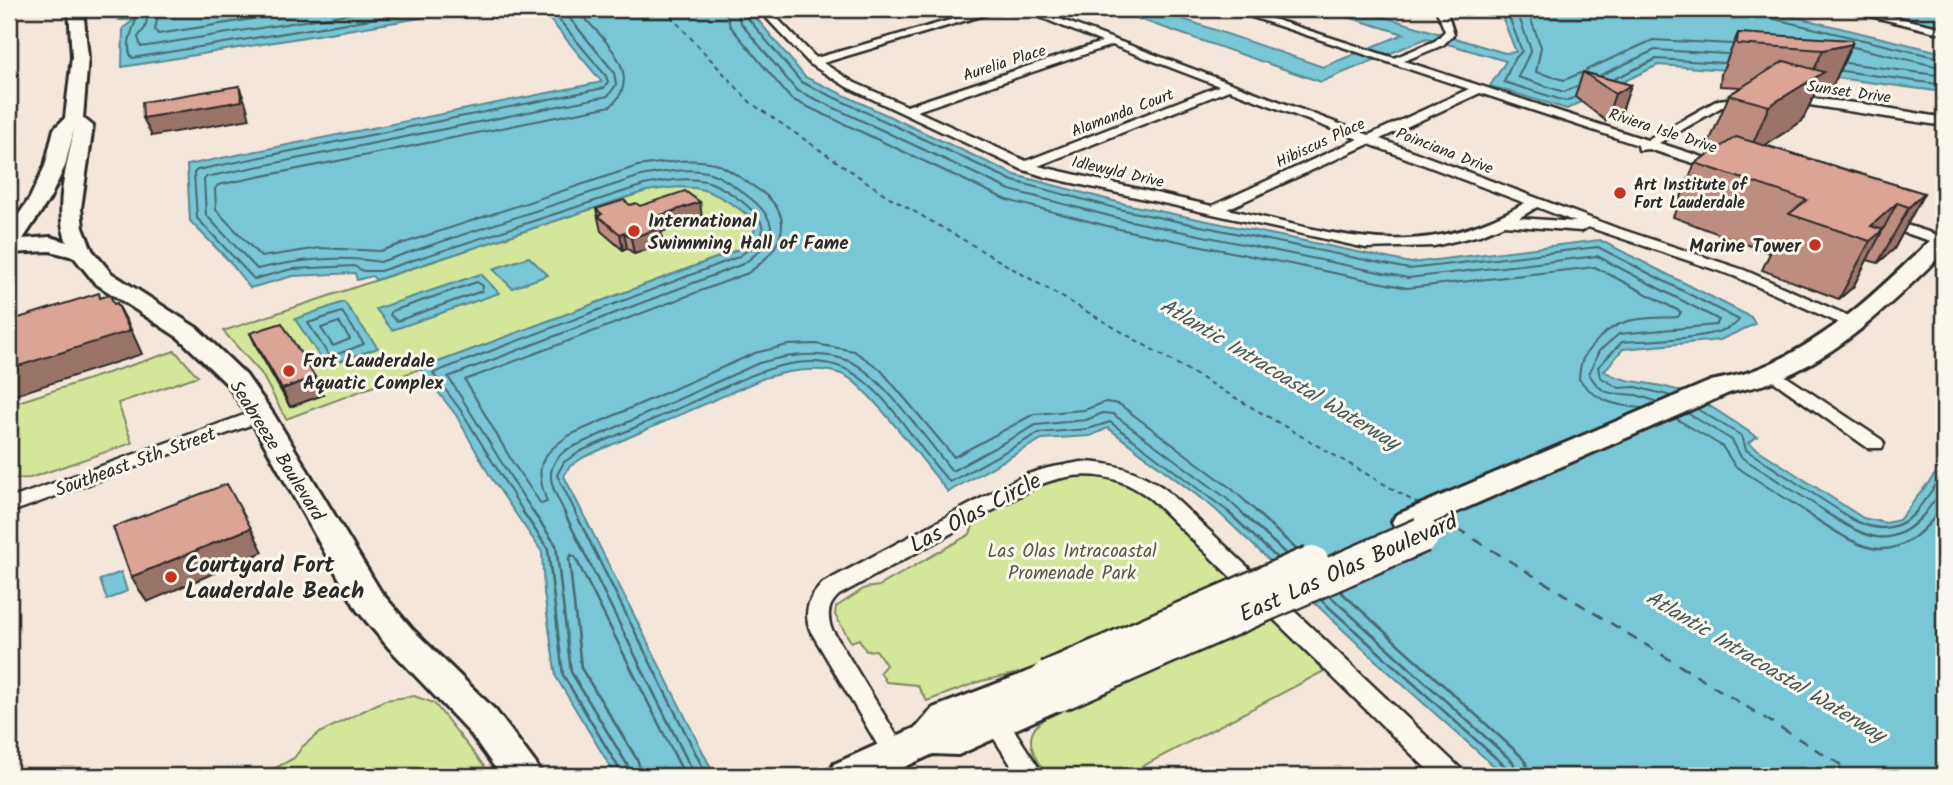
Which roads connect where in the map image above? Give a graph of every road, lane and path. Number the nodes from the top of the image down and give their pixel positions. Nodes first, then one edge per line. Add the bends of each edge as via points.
1 (76, 9) edge
2 (782, 9) edge
3 (999, 9) edge
4 (1025, 9) edge
5 (1233, 9) edge
6 (1440, 9) edge
7 (1846, 9) edge
8 (765, 11) edge
9 (1944, 31) edge
10 (1112, 42) junction
11 (1389, 60) junction
12 (814, 62) junction
13 (1229, 86) junction
14 (1473, 91) junction
15 (905, 111) junction
16 (74, 120) junction
17 (1944, 121) edge
18 (1368, 139) junction
19 (1649, 143) junction
20 (1636, 152) junction
21 (1026, 166) junction
22 (1536, 202) junction
23 (1214, 211) junction
24 (1505, 221) junction
25 (1869, 223) edge
26 (1609, 230) junction
27 (1940, 244) edge
28 (9, 245) edge
29 (75, 250) junction
30 (9, 258) edge
31 (1852, 323) junction
32 (1748, 383) junction
33 (261, 415) junction
34 (1875, 444) dead end
35 (9, 506) edge
36 (1054, 686) junction
37 (996, 723) junction
38 (930, 738) junction
39 (896, 754) junction
40 (523, 776) edge
41 (847, 776) edge
42 (1032, 776) edge
43 (1451, 776) edge

1 - 16 main road, Seabreeze Boulevard via 80,57
2 - 8 street
3 - 12 street
4 - 10 street, Poinciana Drive
5 - 11 street, Riviera Isle Drive
6 - 11 street via 1450,32 1438,43
7 - 9 street
8 - 12 street, Idlewyld Drive
10 - 13 street, Poinciana Drive
10 - 15 street, Aurelia Place
11 - 14 street, Riviera Isle Drive
12 - 15 street, Idlewyld Drive
13 - 18 street, Poinciana Drive
13 - 21 street, Alamanda Court
14 - 18 street, Hibiscus Place
14 - 19 street, Riviera Isle Drive
14 - 20 street, Riviera Isle Drive
15 - 21 street, Idlewyld Drive
16 - 28 main road via 63,130 55,166 40,198
16 - 29 main road, Seabreeze Boulevard via 84,126 71,208
17 - 19 street, Sunset Drive via 1771,98 1722,102
18 - 22 street, Poinciana Drive
18 - 23 street, Hibiscus Place
19 - 20 street, Sunset Drive
19 - 20 street, Riviera Isle Drive via 1730,176
21 - 23 street, Idlewyld Drive
22 - 24 street, Idlewyld Drive
22 - 26 street, Poinciana Drive
23 - 24 street, Idlewyld Drive via 1366,244 1409,246
24 - 26 street, Idlewyld Drive
25 - 27 street
26 - 31 street, Poinciana Drive via 1739,272
27 - 31 main road, East Las Olas Boulevard
28 - 29 main road via 50,244
29 - 30 main road via 43,249
29 - 33 main road, Seabreeze Boulevard via 103,278 211,352
31 - 32 main road, East Las Olas Boulevard via 1807,354
32 - 34 street
32 - 36 main road, East Las Olas Boulevard, bridge
33 - 35 street, Southeast 5th Street
33 - 40 main road, Seabreeze Boulevard via 369,601 483,722
36 - 37 main road, East Las Olas Boulevard
36 - 38 main road, East Las Olas Boulevard via 946,719
37 - 38 main road, East Las Olas Boulevard via 958,740
37 - 42 street
38 - 39 main road, East Las Olas Boulevard
39 - 41 main road, East Las Olas Boulevard
39 - 43 street, Las Olas Circle via 821,630 816,615 819,602 831,589 1032,480 1053,471 1092,467 1129,476 1158,494

